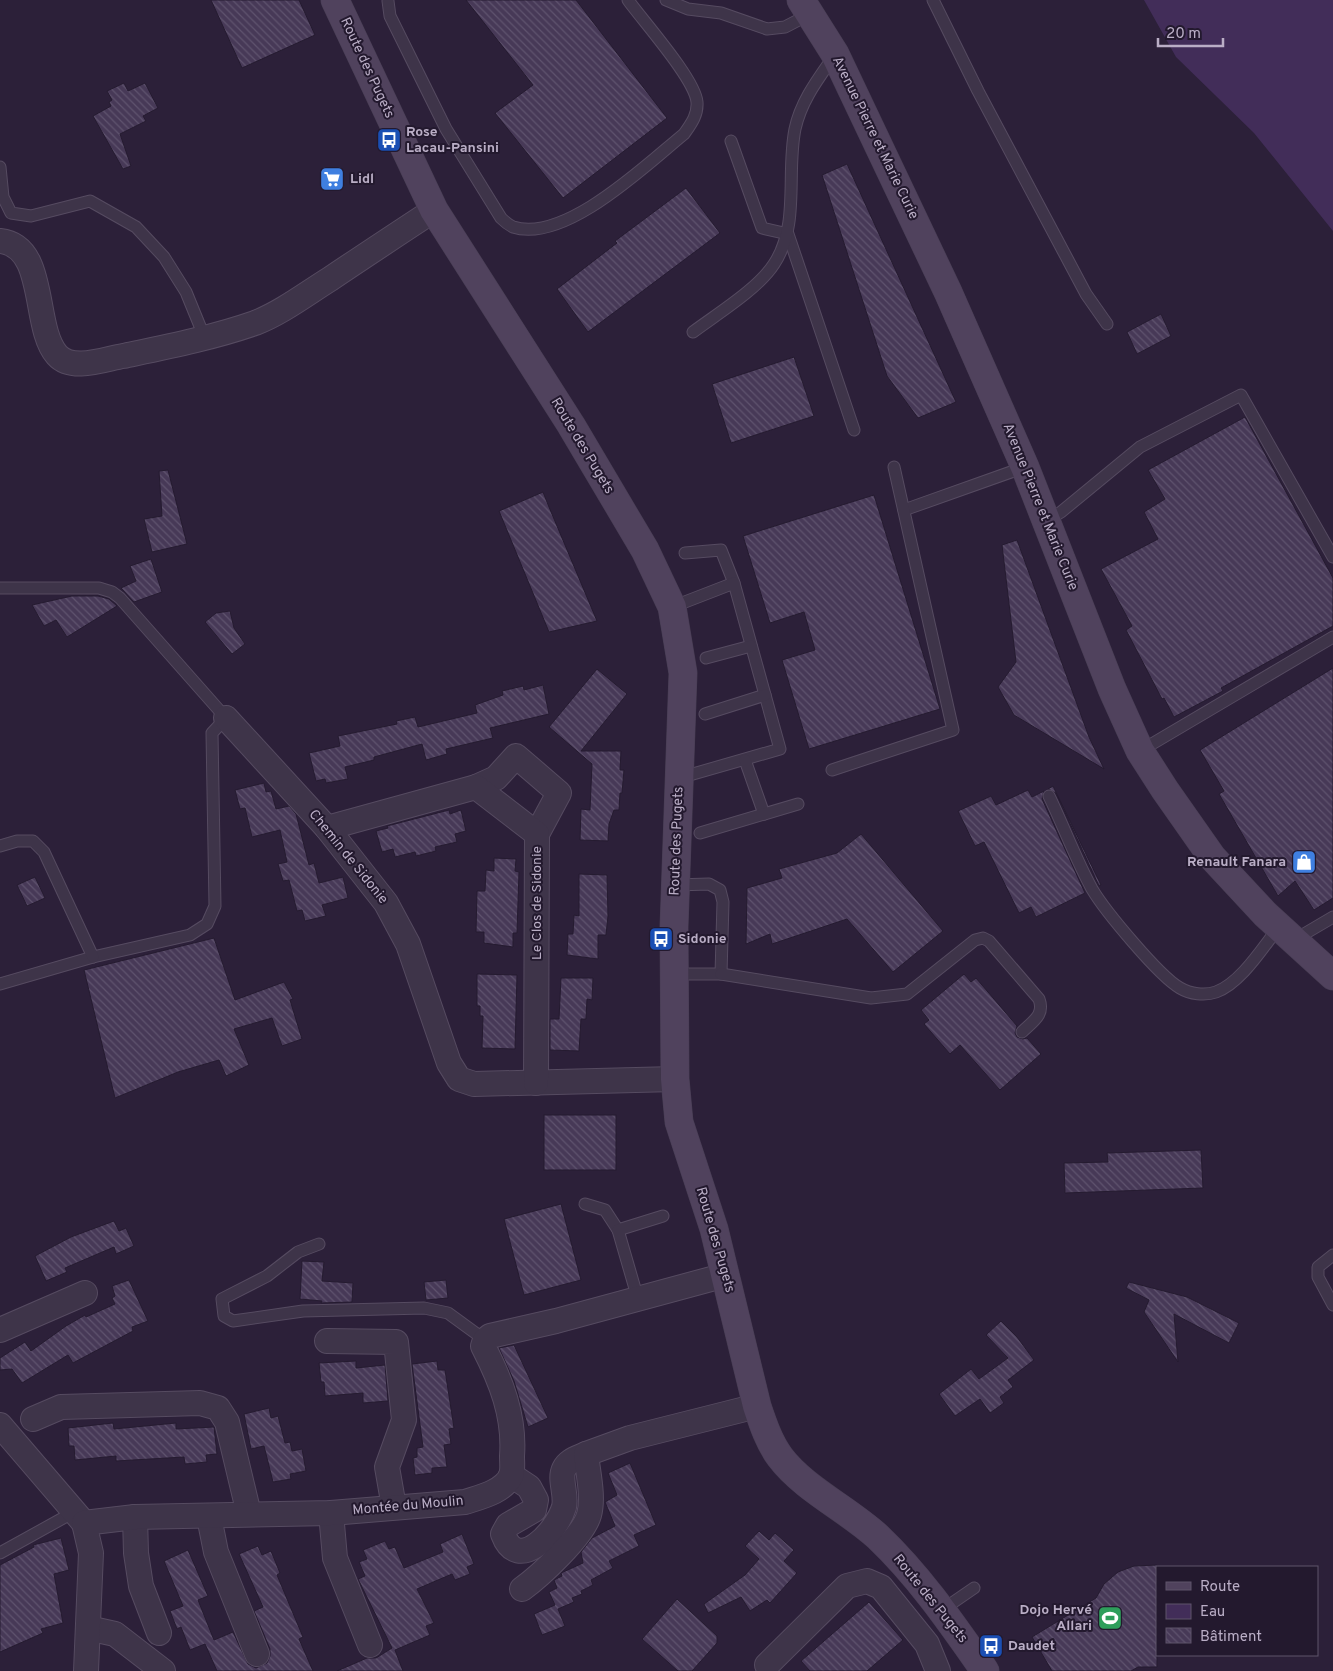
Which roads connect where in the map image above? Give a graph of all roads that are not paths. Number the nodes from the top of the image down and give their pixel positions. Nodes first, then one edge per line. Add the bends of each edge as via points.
1 (335, 0) edge
2 (389, 0) edge
3 (628, 0) edge
4 (666, 0) edge
5 (933, 0) edge
6 (805, 7) edge
7 (835, 54) junction
8 (731, 141) dead end
9 (0, 167) edge
10 (434, 210) junction
11 (788, 234) junction
12 (0, 240) edge
13 (1107, 324) dead end
14 (693, 332) dead end
15 (204, 336) junction
16 (854, 430) dead end
17 (894, 467) dead end
18 (1025, 467) junction
19 (904, 510) junction
20 (1046, 521) junction
21 (684, 553) dead end
22 (1333, 557) edge
23 (734, 583) junction
24 (0, 588) edge
25 (672, 607) junction
26 (1333, 637) edge
27 (751, 646) junction
28 (706, 658) dead end
29 (765, 696) junction
30 (705, 714) dead end
31 (226, 718) junction
32 (1140, 750) junction
33 (745, 760) junction
34 (832, 770) dead end
35 (679, 778) junction
36 (476, 787) junction
37 (1050, 796) dead end
38 (798, 804) dead end
39 (764, 814) junction
40 (328, 828) junction
41 (700, 833) dead end
42 (537, 834) junction
43 (0, 846) edge
44 (675, 885) junction
45 (1333, 917) edge
46 (1279, 938) junction
47 (93, 958) junction
48 (673, 974) junction
49 (722, 974) junction
50 (1333, 976) edge
51 (0, 984) edge
52 (1022, 1032) dead end
53 (675, 1079) junction
54 (536, 1083) junction
55 (585, 1204) dead end
56 (663, 1216) dead end
57 (618, 1230) junction
58 (319, 1244) dead end
59 (1333, 1255) edge
60 (726, 1275) junction
61 (85, 1293) dead end
62 (638, 1299) junction
63 (1333, 1306) edge
64 (0, 1330) edge
65 (485, 1340) junction
66 (327, 1341) dead end
67 (757, 1406) junction
68 (33, 1419) dead end
69 (0, 1425) edge
70 (586, 1454) junction
71 (511, 1475) junction
72 (394, 1507) junction
73 (331, 1513) junction
74 (249, 1514) junction
75 (135, 1517) junction
76 (209, 1517) junction
77 (79, 1518) junction
78 (0, 1553) edge
79 (974, 1588) dead end
80 (522, 1589) dead end
81 (942, 1610) junction
82 (88, 1628) junction
83 (159, 1633) dead end
84 (370, 1645) dead end
85 (256, 1654) dead end
86 (767, 1664) dead end
87 (86, 1671) edge
88 (163, 1671) edge
89 (938, 1671) edge
90 (985, 1671) edge

1 - 10 main road, Route des Pugets
2 - 3 lane via 390,16 446,129 500,218 512,227 534,229 565,220 596,205 684,134 694,118 697,102 692,84
4 - 6 lane via 688,9 721,13 767,30 785,27
5 - 13 lane via 1086,294
6 - 7 main road, Avenue Pierre et Marie Curie
7 - 11 lane via 808,93 795,129
7 - 18 main road, Avenue Pierre et Marie Curie via 917,223
8 - 11 lane via 762,228
9 - 15 lane via 3,197 11,213 31,216 90,201 136,227 164,257 186,292
10 - 15 street via 296,301 256,322
10 - 25 main road, Route des Pugets via 571,425 645,550
11 - 14 lane via 774,264 744,294
11 - 16 lane
12 - 15 street via 10,242 24,253 50,342 57,356 66,362 88,363
17 - 19 lane
18 - 19 lane
18 - 20 main road, Avenue Pierre et Marie Curie
19 - 34 lane via 952,730
20 - 22 lane via 1140,447 1241,395
20 - 32 main road, Avenue Pierre et Marie Curie via 1112,690
21 - 23 lane via 721,550
23 - 25 lane
23 - 27 lane
24 - 31 lane, Chemin de Sidonie via 99,588 112,592
25 - 35 main road, Route des Pugets via 683,673
26 - 32 lane
27 - 28 lane
27 - 29 lane
29 - 30 lane
29 - 33 lane via 780,749
31 - 40 street, Chemin de Sidonie
31 - 47 lane via 212,733 215,906 207,924 190,935
32 - 46 main road, Avenue Pierre et Marie Curie via 1212,857
33 - 35 lane
33 - 39 lane
35 - 44 main road, Route des Pugets
36 - 40 street
36 - 42 street, Le Clos de Sidonie
36 - 42 street via 496,778 516,756 559,792
37 - 46 lane via 1092,889 1106,910 1167,979 1180,989 1196,994 1215,992 1232,983
38 - 39 lane
39 - 41 lane
40 - 54 street, Chemin de Sidonie via 386,904 408,944 449,1064 459,1079 474,1084
42 - 54 street, Le Clos de Sidonie
43 - 47 lane via 33,841 44,852
44 - 48 main road, Route des Pugets
44 - 49 lane via 709,884 720,890 723,902
45 - 46 lane
46 - 50 main road, Avenue Pierre et Marie Curie
47 - 51 lane
48 - 49 lane
48 - 53 main road, Route des Pugets
49 - 52 lane via 871,998 890,997 907,994 975,940 983,938 1039,999 1043,1008
53 - 54 street, Chemin de Sidonie
53 - 60 main road, Route des Pugets via 679,1122
55 - 57 lane via 605,1210
56 - 57 lane
57 - 62 lane
58 - 65 lane via 298,1252 267,1276 222,1299 224,1316 233,1321 303,1311 424,1308 448,1313
59 - 63 lane via 1318,1267 1318,1277
60 - 62 street
60 - 67 main road, Route des Pugets
61 - 64 street
62 - 65 street via 490,1336
65 - 71 street via 483,1346 511,1417 514,1436
66 - 72 street via 396,1342 404,1420 387,1467
67 - 70 street via 630,1438
67 - 81 main road, Route des Pugets via 766,1434 781,1458 876,1536 909,1569
68 - 74 street via 61,1407 200,1402 218,1408 227,1422
69 - 77 street
70 - 71 street via 569,1462 563,1470 561,1516 541,1541 526,1551 515,1551 502,1534 508,1525 534,1510 536,1500 529,1487
70 - 80 street via 591,1497 584,1527 538,1578
71 - 72 street, Montée du Moulin via 502,1486 465,1502
72 - 73 street, Montée du Moulin
73 - 74 street, Montée du Moulin
73 - 84 street via 335,1558
74 - 76 street, Montée du Moulin
75 - 76 street, Montée du Moulin
75 - 77 street, Montée du Moulin
75 - 83 street via 141,1586
76 - 85 street via 216,1552
77 - 78 lane
77 - 82 street via 91,1552
79 - 81 lane
81 - 90 main road, Route des Pugets
82 - 87 street
82 - 88 street via 115,1634
86 - 89 street via 847,1586 867,1581 881,1587 927,1644

